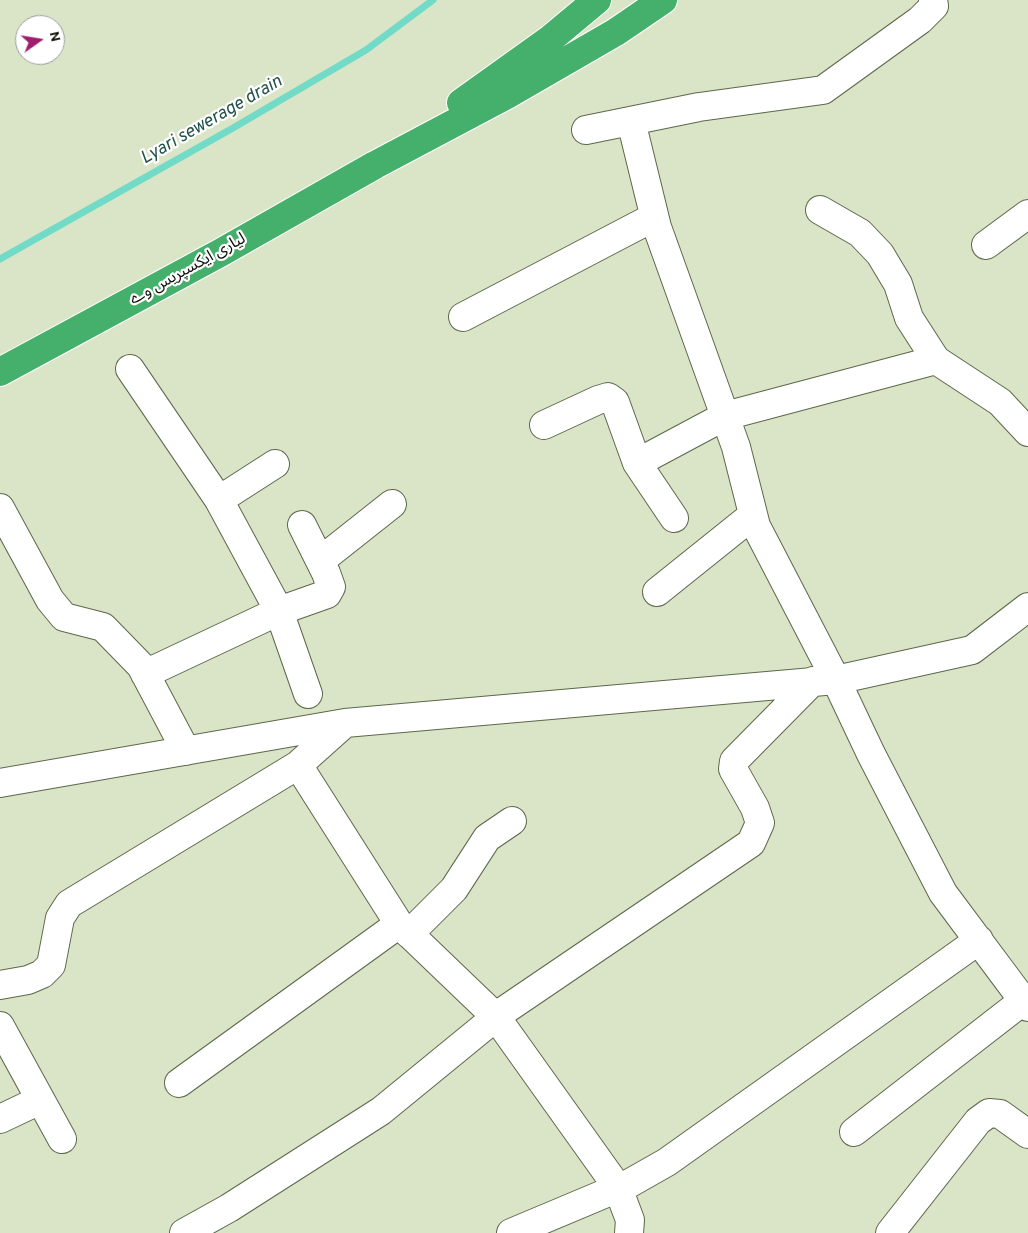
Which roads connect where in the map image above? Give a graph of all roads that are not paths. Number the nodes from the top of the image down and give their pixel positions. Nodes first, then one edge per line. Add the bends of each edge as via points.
1 (597, 0) edge
2 (663, 0) edge
3 (933, 0) edge
4 (630, 121) junction
5 (586, 130) dead end
6 (375, 165) junction
7 (820, 210) dead end
8 (1028, 214) edge
9 (654, 217) junction
10 (986, 245) dead end
11 (462, 317) dead end
12 (936, 360) junction
13 (130, 369) dead end
14 (0, 372) edge
15 (725, 416) junction
16 (544, 425) dead end
17 (1028, 432) edge
18 (637, 463) junction
19 (275, 464) dead end
20 (219, 500) junction
21 (392, 504) dead end
22 (0, 508) edge
23 (752, 515) junction
24 (674, 518) dead end
25 (302, 525) dead end
26 (320, 561) junction
27 (657, 592) dead end
28 (1028, 607) edge
29 (279, 611) junction
30 (145, 674) junction
31 (825, 680) junction
32 (308, 694) dead end
33 (345, 723) junction
34 (186, 751) junction
35 (298, 765) junction
36 (0, 783) edge
37 (512, 821) dead end
38 (404, 929) junction
39 (978, 940) junction
40 (0, 985) edge
41 (1027, 1002) edge
42 (496, 1017) junction
43 (0, 1026) edge
44 (179, 1083) dead end
45 (40, 1100) junction
46 (0, 1119) edge
47 (854, 1132) dead end
48 (1028, 1134) edge
49 (62, 1139) dead end
50 (618, 1188) junction
51 (184, 1233) edge
52 (511, 1233) edge
53 (629, 1233) edge
54 (890, 1233) edge

1 - 6 highway via 549,40
2 - 6 highway via 616,32 524,85
3 - 4 street via 934,6 920,20 823,90 699,107
4 - 5 street
4 - 9 street
6 - 14 highway, لیاری ایکسپریس وے
7 - 12 street via 860,233 880,254 898,284 909,318
8 - 10 street
9 - 11 street
9 - 15 street
12 - 15 street
12 - 17 street via 1000,402
13 - 20 street
15 - 18 street
15 - 23 street
16 - 18 street via 608,397 616,402
18 - 24 street
19 - 20 street
20 - 29 street
21 - 26 street
22 - 30 street via 50,600 64,617 103,628
23 - 27 street
23 - 31 street
25 - 26 street
26 - 29 street via 331,588 327,594
28 - 31 street via 972,650
29 - 30 street
29 - 32 street
30 - 34 street
31 - 33 street
31 - 39 street via 871,754 943,893
31 - 42 street via 734,761 733,769 760,823 751,843
33 - 34 street
33 - 35 street
34 - 36 street
35 - 38 street
35 - 40 street via 69,904 60,918 51,965 42,974 28,980
37 - 38 street via 488,838 454,889
38 - 42 street
38 - 44 street
39 - 41 street
39 - 50 street via 666,1162
41 - 47 street
42 - 50 street
42 - 51 street via 381,1111
43 - 45 street
45 - 46 street
45 - 49 street
48 - 54 street via 1000,1114 989,1113 978,1121
50 - 52 street
50 - 53 street via 630,1220

